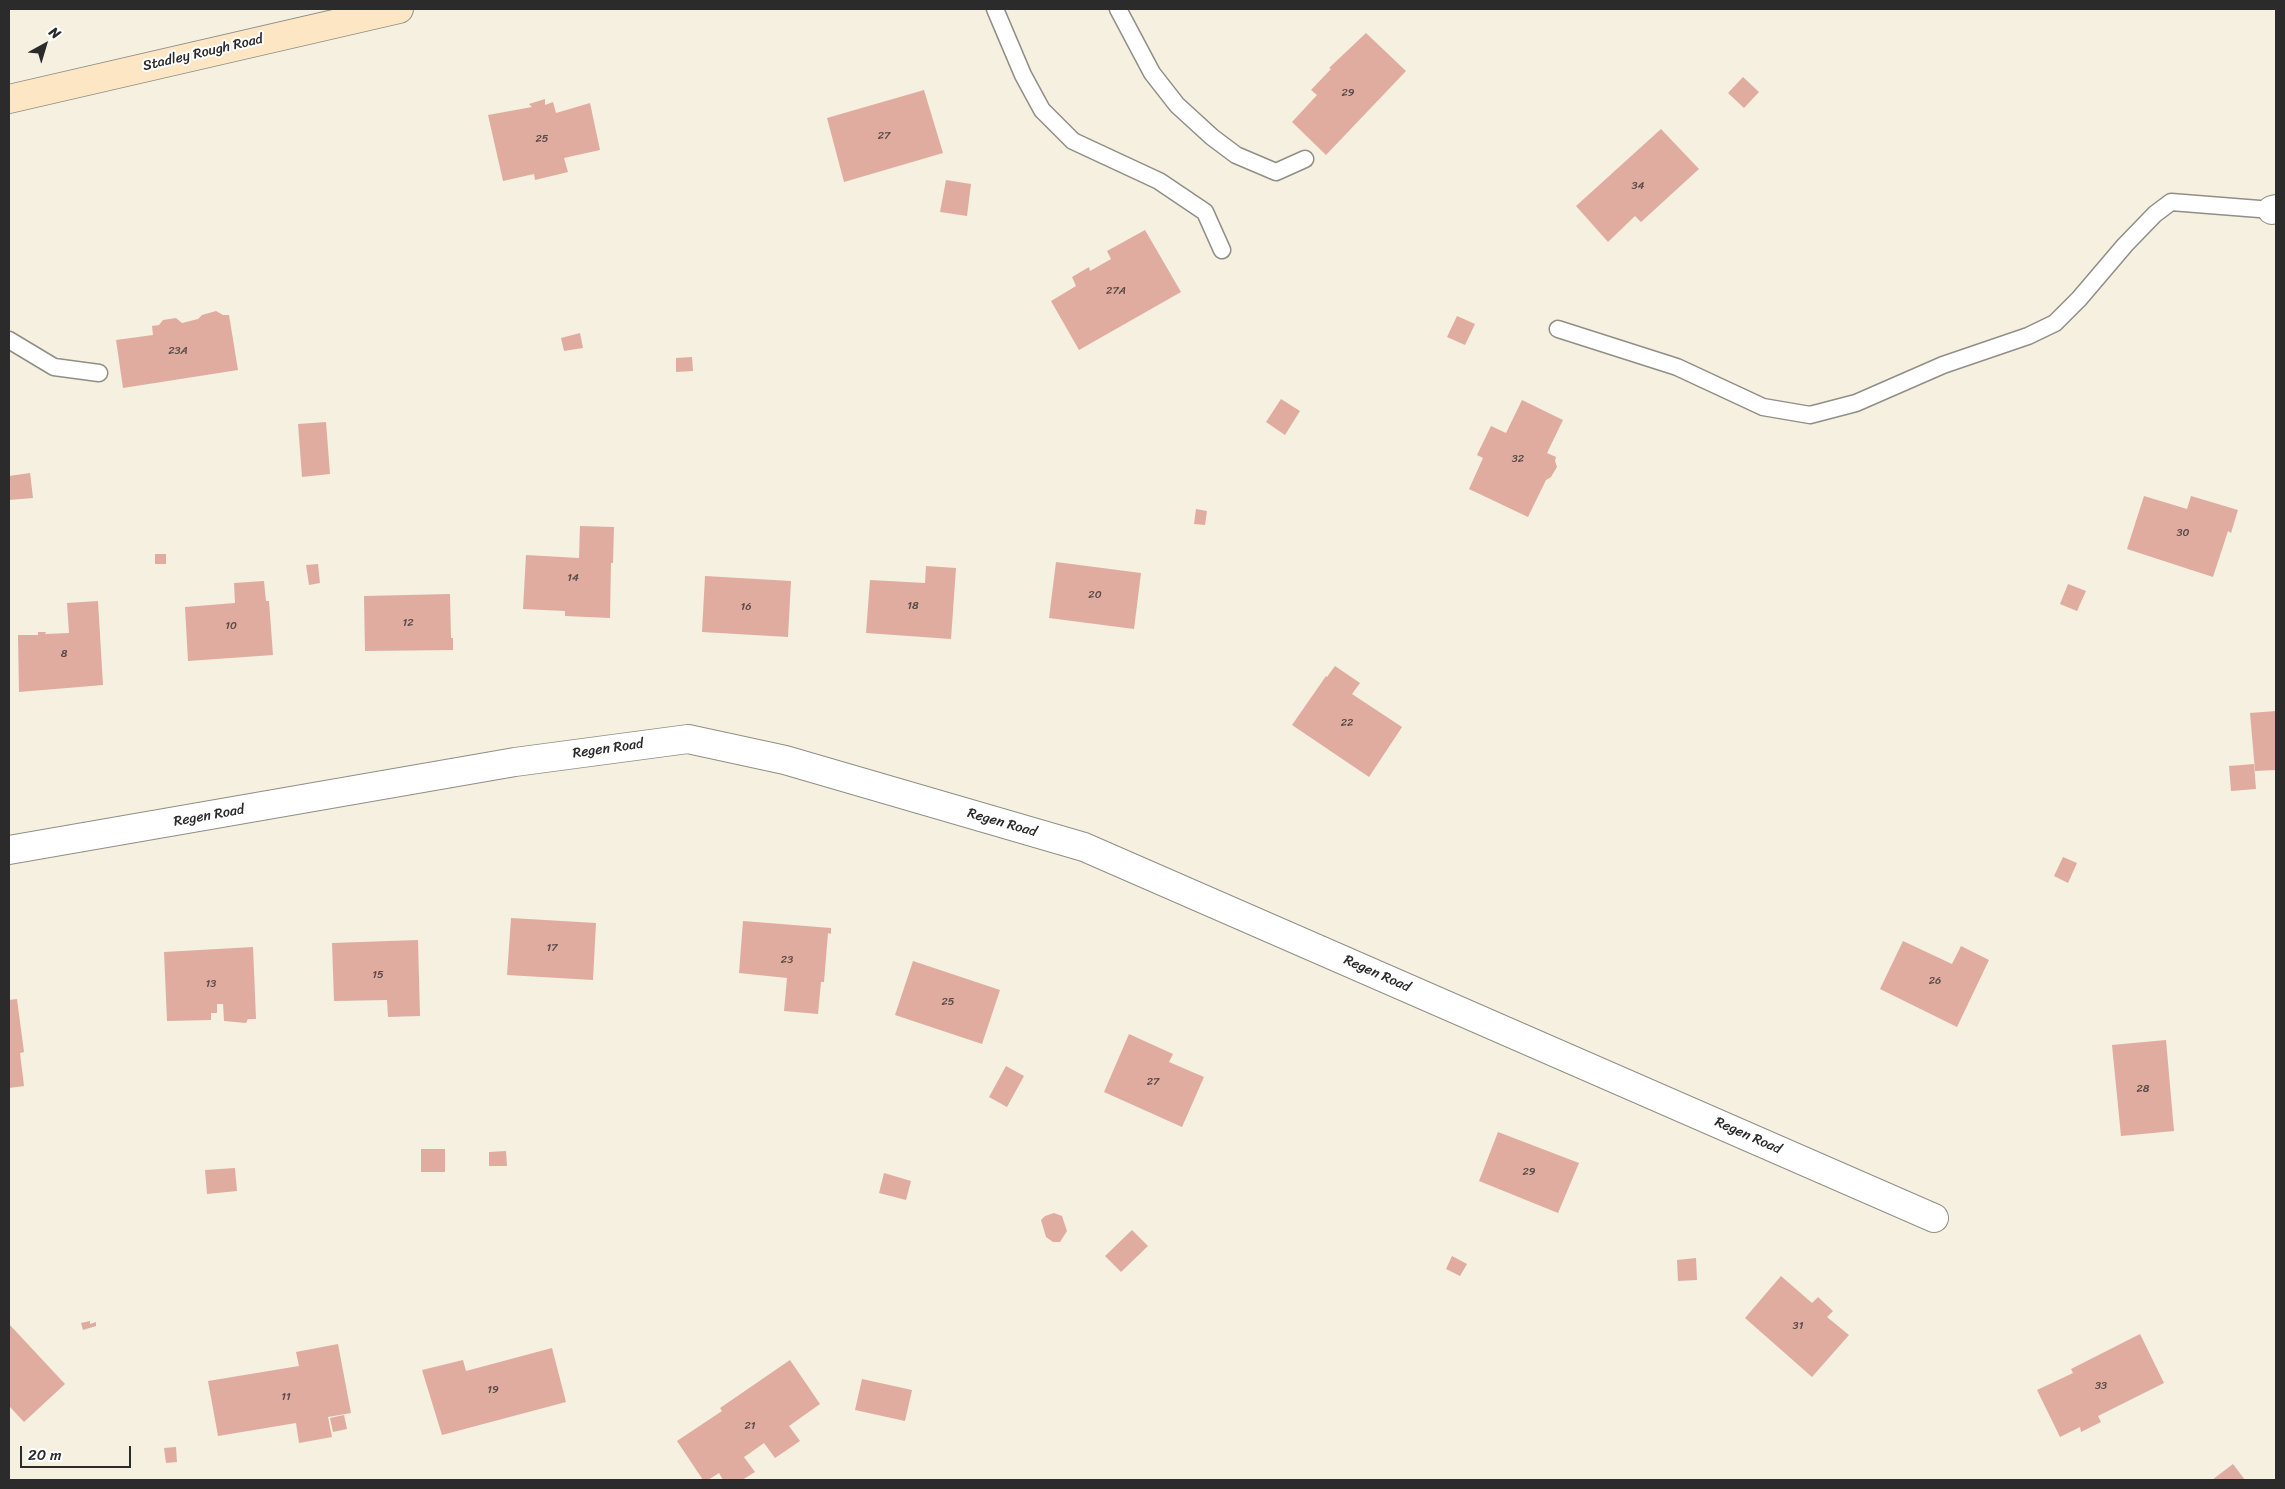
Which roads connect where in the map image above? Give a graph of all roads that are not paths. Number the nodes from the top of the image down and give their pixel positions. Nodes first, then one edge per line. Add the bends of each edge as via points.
1 (399, 9) edge
2 (995, 9) edge
3 (1118, 9) edge
4 (9, 99) edge
5 (1305, 159) dead end
6 (2274, 210) edge
7 (1222, 250) dead end
8 (1558, 329) dead end
9 (9, 340) edge
10 (99, 373) dead end
11 (9, 850) edge
12 (1934, 1218) dead end

1 - 4 main road, Stadley Rough Road
2 - 7 lane via 1042,110 1073,141 1159,181 1205,212
3 - 5 lane via 1152,73 1177,105 1212,137 1236,155 1276,172
6 - 8 lane via 2171,202 2143,226 2055,323 2028,336 1943,365 1856,403 1810,415 1763,407 1677,367
9 - 10 lane via 54,367
11 - 12 street, Regen Road via 515,762 688,739 785,760 1084,847

